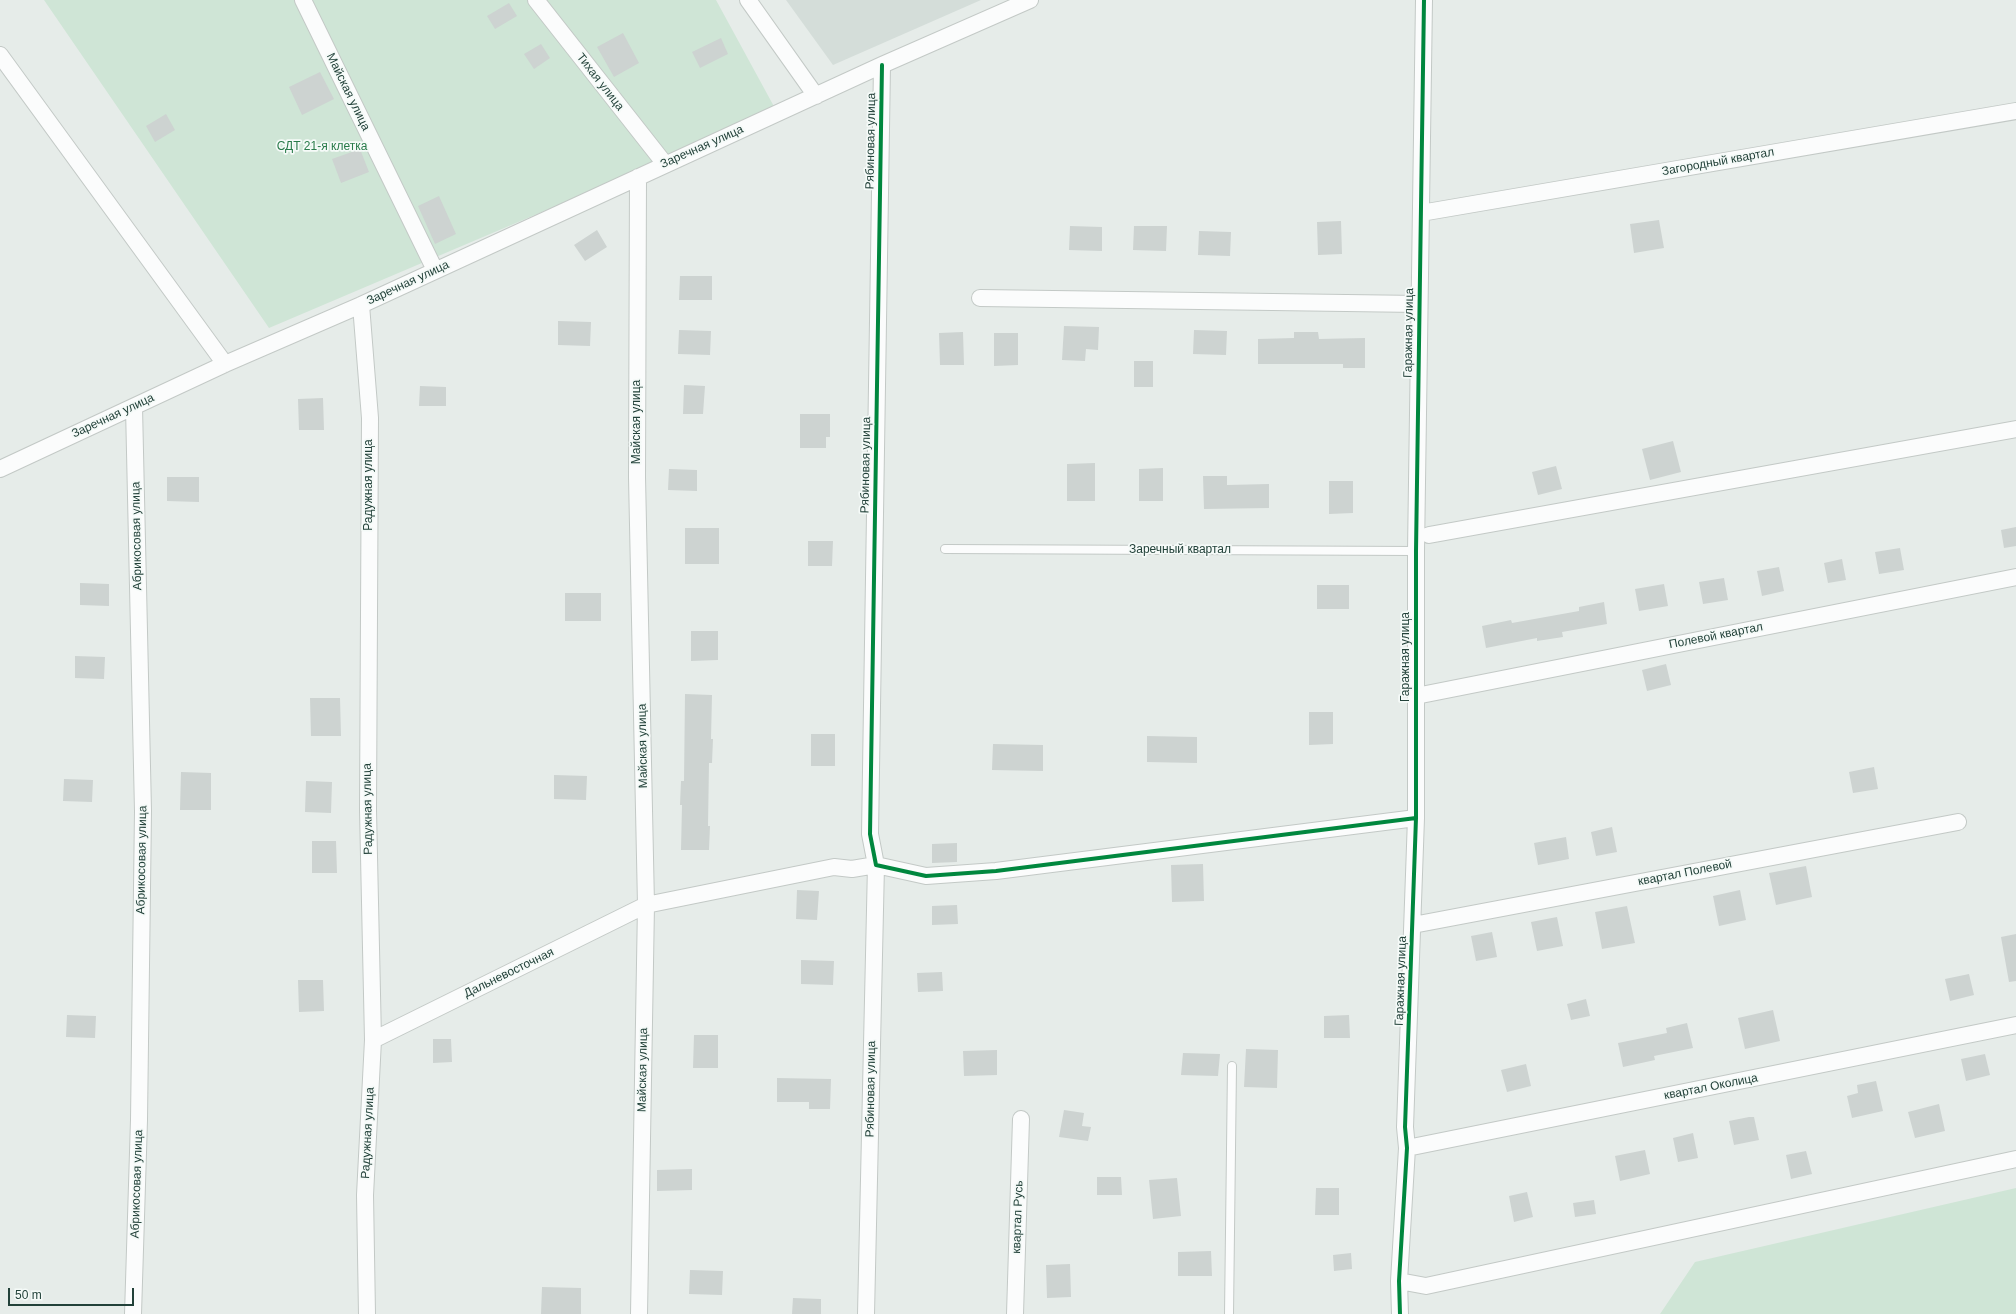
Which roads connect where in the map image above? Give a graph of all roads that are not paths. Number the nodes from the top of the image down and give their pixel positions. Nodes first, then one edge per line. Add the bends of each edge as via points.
1 (303, 0) edge
2 (536, 0) edge
3 (748, 0) edge
4 (1030, 0) edge
5 (1424, 0) edge
6 (0, 55) edge
7 (882, 65) junction
8 (816, 96) junction
9 (2016, 111) edge
10 (665, 164) junction
11 (638, 177) junction
12 (1421, 213) junction
13 (435, 270) junction
14 (980, 298) dead end
15 (1419, 304) junction
16 (361, 305) junction
17 (225, 364) junction
18 (134, 406) junction
19 (2016, 429) edge
20 (0, 469) edge
21 (1429, 535) dead end
22 (945, 549) dead end
23 (1416, 550) junction
24 (2016, 577) edge
25 (1416, 696) junction
26 (1416, 818) junction
27 (1958, 822) dead end
28 (876, 865) junction
29 (646, 905) junction
30 (1413, 925) junction
31 (2016, 1025) edge
32 (373, 1040) junction
33 (1232, 1066) dead end
34 (1021, 1119) dead end
35 (1407, 1148) junction
36 (2016, 1159) edge
37 (1398, 1281) junction
38 (133, 1314) edge
39 (367, 1314) edge
40 (639, 1314) edge
41 (866, 1314) edge
42 (1015, 1314) edge
43 (1229, 1314) edge
44 (1400, 1314) edge

1 - 13 street, Майская улица
2 - 10 street, Тихая улица
3 - 8 street
4 - 7 street, Заречная улица
5 - 12 street, Гаражная улица
6 - 17 street
7 - 8 street, Заречная улица
7 - 28 street, Рябиновая улица via 870,834
8 - 10 street, Заречная улица
9 - 12 street, Загородный квартал
10 - 11 street, Заречная улица
11 - 13 street, Заречная улица
11 - 29 street, Майская улица via 637,476
12 - 15 street, Гаражная улица
13 - 16 street, Заречная улица
14 - 15 street
15 - 23 street, Гаражная улица
16 - 17 street, Заречная улица
16 - 32 street, Радужная улица via 370,418 368,810
17 - 18 street, Заречная улица
18 - 20 street, Заречная улица
18 - 38 street, Абрикосовая улица via 143,811 139,1120
19 - 21 street
22 - 23 lane, Заречный квартал
23 - 25 street, Гаражная улица
24 - 25 street, Полевой квартал
25 - 26 street, Гаражная улица
26 - 28 street via 996,871 926,876
26 - 30 street, Гаражная улица
27 - 30 street, квартал Полевой
28 - 29 street via 852,869 834,867
28 - 41 street, Рябиновая улица
29 - 32 street, Дальневосточная
29 - 40 street, Майская улица
30 - 35 street, Гаражная улица via 1405,1128
31 - 35 street, квартал Околица
32 - 39 street, Радужная улица via 365,1195
33 - 43 lane
34 - 42 street, квартал Русь
35 - 37 street, Гаражная улица
36 - 37 street via 1426,1286
37 - 44 street, Гаражная улица

